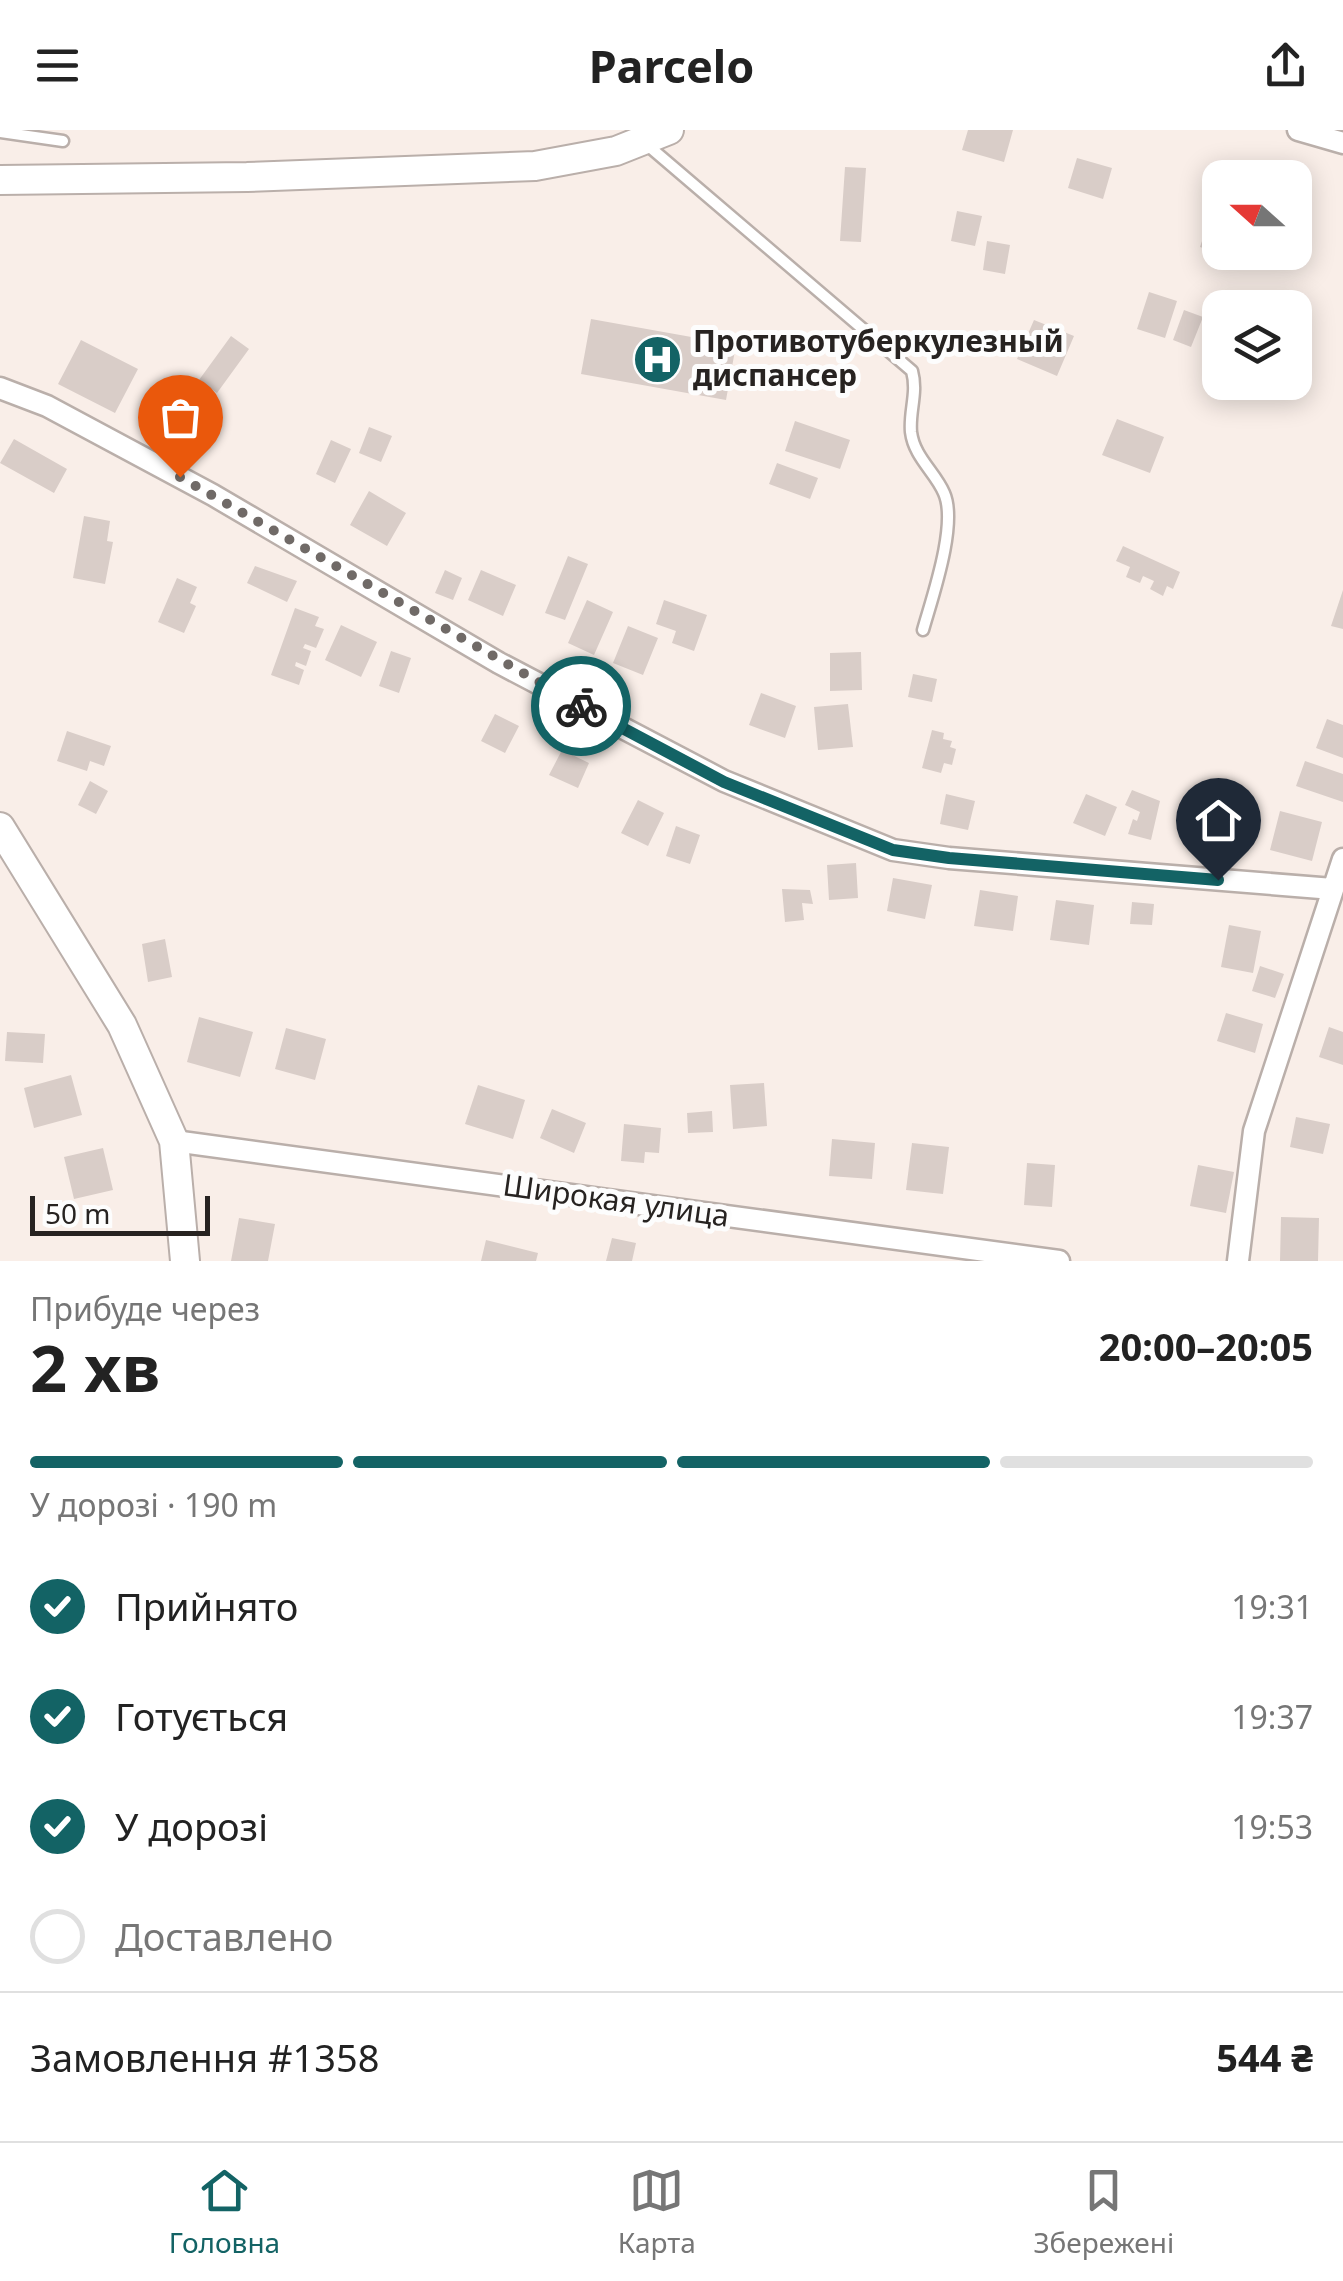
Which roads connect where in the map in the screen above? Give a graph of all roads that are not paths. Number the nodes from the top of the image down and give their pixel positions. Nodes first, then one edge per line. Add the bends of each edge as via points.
1 (669, 130) edge
2 (1298, 130) edge
3 (0, 132) edge
4 (642, 140) junction
5 (64, 141) dead end
6 (1343, 143) edge
7 (0, 180) edge
8 (0, 388) edge
9 (922, 630) dead end
10 (0, 826) edge
11 (1343, 859) edge
12 (1332, 888) junction
13 (174, 1141) junction
14 (1033, 1260) edge
15 (185, 1261) edge
16 (1059, 1261) edge
17 (1238, 1261) edge

1 - 4 main road
2 - 6 street
3 - 5 lane
4 - 7 main road via 535,166
4 - 9 lane via 912,371 917,389 911,432 945,495 948,515
8 - 12 street via 197,486 499,663 724,782 893,850
10 - 13 main road via 122,1025
11 - 12 street
12 - 17 street via 1254,1131
13 - 14 street, Широкая улица
13 - 15 main road
14 - 16 street, Широкая улица

